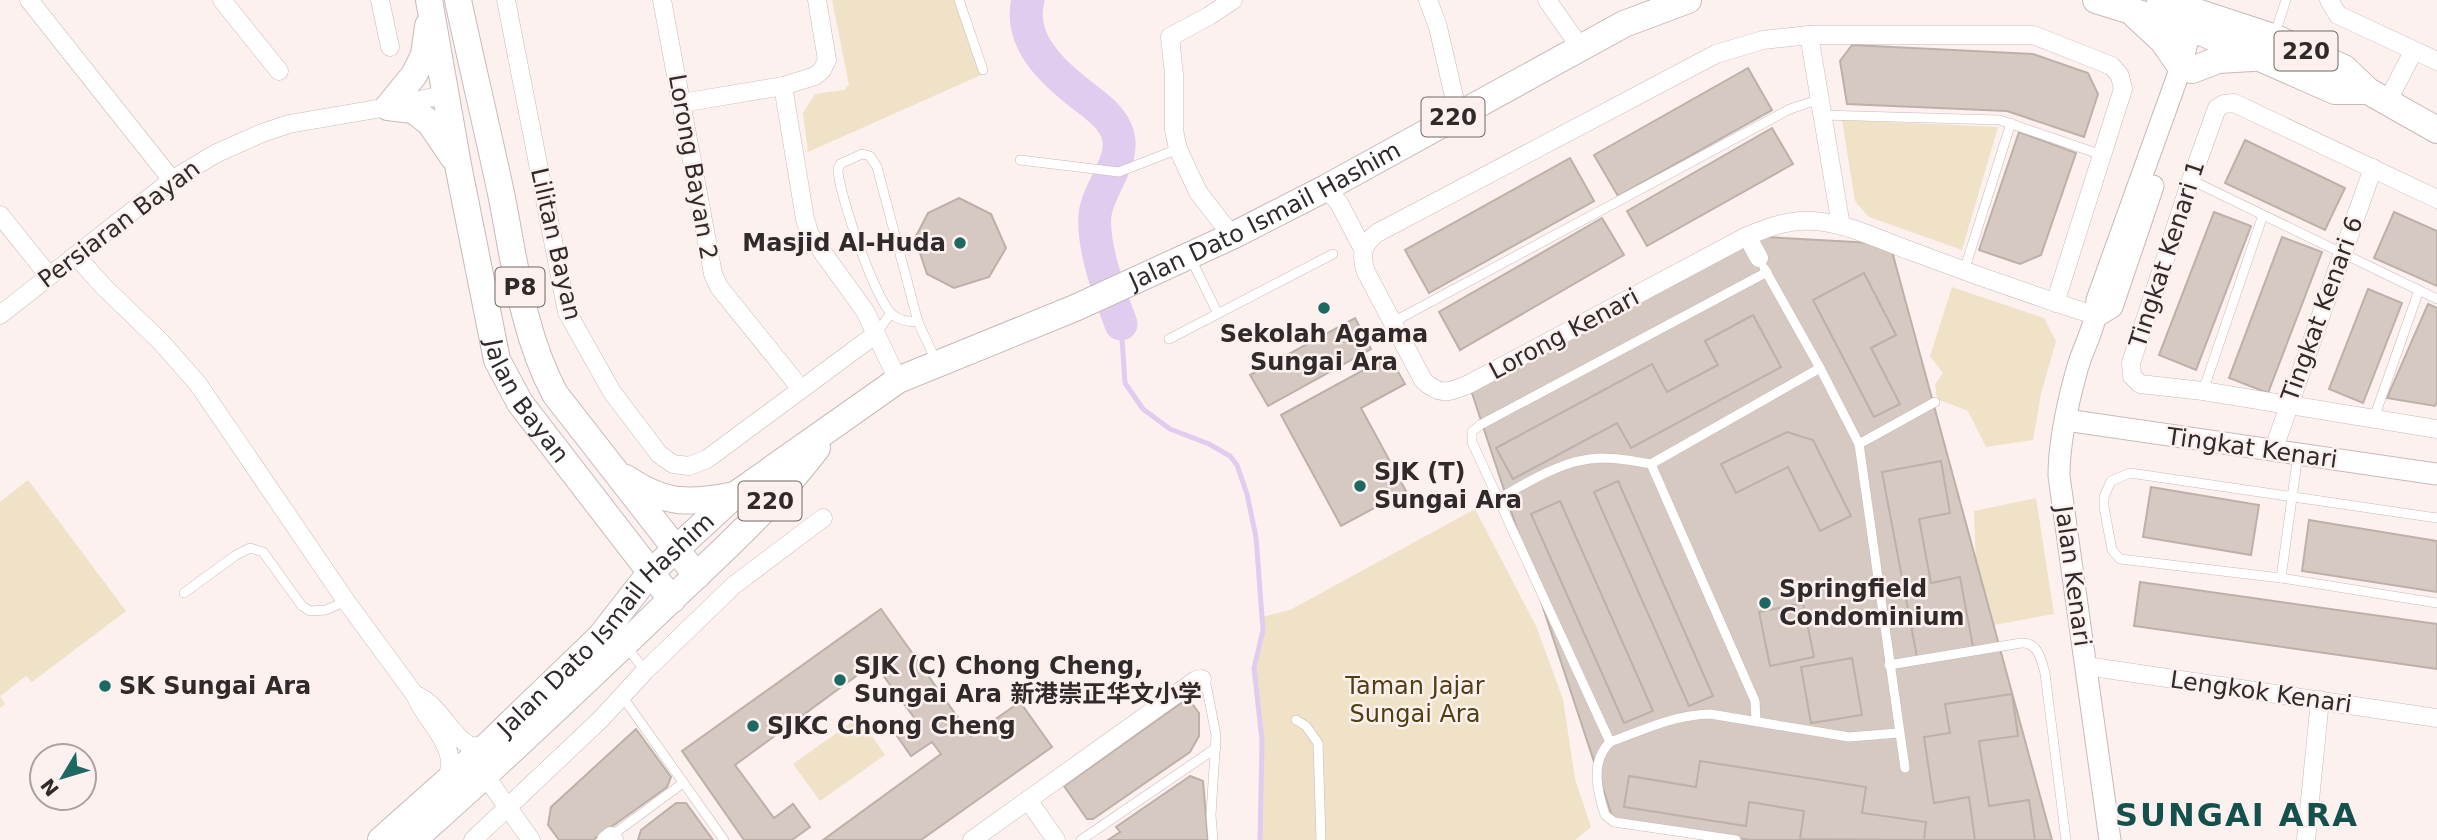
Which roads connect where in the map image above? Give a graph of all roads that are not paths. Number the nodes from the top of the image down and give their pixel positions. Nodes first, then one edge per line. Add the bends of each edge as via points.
1 (29, 0) edge
2 (222, 0) edge
3 (380, 0) edge
4 (458, 0) edge
5 (506, 0) edge
6 (662, 0) edge
7 (817, 0) edge
8 (959, 0) edge
9 (1233, 0) edge
10 (1428, 0) edge
11 (1547, 0) edge
12 (1688, 0) edge
13 (2096, 0) edge
14 (2160, 0) edge
15 (2286, 0) edge
16 (2329, 0) edge
17 (430, 3) edge
18 (2126, 8) junction
19 (2199, 22) junction
20 (1809, 35) junction
21 (390, 47) dead end
22 (1580, 47) junction
23 (2266, 48) junction
24 (2413, 52) junction
25 (2437, 61) edge
26 (2187, 68) junction
27 (982, 70) dead end
28 (279, 71) dead end
29 (783, 86) junction
30 (447, 93) junction
31 (2378, 97) junction
32 (682, 103) junction
33 (388, 107) junction
34 (1821, 107) junction
35 (1458, 114) junction
36 (2011, 123) junction
37 (2437, 130) edge
38 (1178, 149) junction
39 (2102, 155) junction
40 (1020, 160) dead end
41 (494, 161) junction
42 (458, 165) junction
43 (2373, 168) junction
44 (172, 180) junction
45 (2191, 180) junction
46 (1326, 188) junction
47 (2437, 199) edge
48 (0, 215) edge
49 (2263, 215) junction
50 (1841, 226) junction
51 (1232, 236) junction
52 (1747, 236) junction
53 (1363, 249) junction
54 (2342, 253) junction
55 (1333, 254) dead end
56 (76, 256) junction
57 (1190, 257) junction
58 (1763, 265) junction
59 (1964, 271) junction
60 (49, 276) junction
61 (2419, 290) junction
62 (2437, 299) edge
63 (2055, 303) junction
64 (890, 314) junction
65 (1218, 314) junction
66 (0, 315) edge
67 (2097, 316) junction
68 (918, 322) junction
69 (1393, 322) junction
70 (876, 334) junction
71 (1169, 340) dead end
72 (936, 363) junction
73 (1821, 368) junction
74 (898, 380) junction
75 (801, 389) junction
76 (2203, 391) junction
77 (1935, 402) dead end
78 (2287, 406) junction
79 (2374, 418) junction
80 (2066, 420) junction
81 (837, 422) junction
82 (2437, 429) edge
83 (1859, 444) junction
84 (2273, 451) junction
85 (2298, 454) junction
86 (1651, 464) junction
87 (610, 467) junction
88 (2437, 474) edge
89 (735, 495) junction
90 (2292, 496) junction
91 (1498, 499) junction
92 (823, 518) dead end
93 (2437, 518) edge
94 (676, 548) junction
95 (650, 573) junction
96 (697, 576) junction
97 (2281, 578) junction
98 (184, 593) dead end
99 (672, 600) junction
100 (346, 601) junction
101 (2437, 603) edge
102 (625, 645) junction
103 (1889, 665) junction
104 (2086, 666) junction
105 (645, 671) junction
106 (1202, 679) joint
107 (415, 695) junction
108 (622, 696) junction
109 (2320, 701) junction
110 (2437, 718) edge
111 (1296, 720) dead end
112 (1756, 721) junction
113 (1898, 733) junction
114 (1609, 742) junction
115 (1216, 748) junction
116 (482, 760) junction
117 (1905, 768) dead end
118 (446, 783) junction
119 (683, 783) junction
120 (1028, 800) junction
121 (509, 808) junction
122 (611, 839) edge
123 (381, 840) edge
124 (413, 840) edge
125 (473, 840) edge
126 (531, 840) edge
127 (724, 840) edge
128 (972, 840) edge
129 (1056, 840) edge
130 (1081, 840) edge
131 (1213, 840) edge
132 (1321, 840) edge
133 (1736, 840) edge
134 (2067, 840) edge
135 (2110, 840) edge
136 (2306, 840) edge

1 - 44 street
2 - 28 street
3 - 21 street
4 - 30 main road via 464,78 463,85
4 - 41 main road, Jalan Bayan / P8
5 - 75 street, Lilitan Bayan via 567,313 612,392 659,454 673,464 689,466 708,459
6 - 32 street, Lorong Bayan 2
7 - 29 street via 827,60 815,76
8 - 27 lane
9 - 38 street via 1170,37
10 - 35 street
11 - 22 street
12 - 22 main road, Jalan Dato Ismail Hashim / 220 via 1632,16
13 - 18 main road, 220
14 - 19 main road, 220
15 - 23 lane
16 - 24 street via 2338,15
17 - 30 main road, Jalan Bayan / P8
17 - 33 main road via 424,55
18 - 19 main road, 220
18 - 26 main road
19 - 23 main road, 220
19 - 26 street, Jalan Kenari
20 - 34 street
20 - 39 street via 2033,35 2112,66 2123,89
20 - 53 street via 1763,40 1716,54 1377,233
22 - 35 main road, Jalan Dato Ismail Hashim / 220
23 - 26 main road
23 - 31 main road, 220 via 2335,90
24 - 25 street
24 - 31 street
26 - 67 street, Jalan Kenari via 2097,300
29 - 32 street
29 - 70 street via 810,235
30 - 33 street, Persiaran Bayan
30 - 41 main road via 459,95 469,104
30 - 42 main road, Jalan Bayan / P8
31 - 37 main road, 220
32 - 75 street, Lorong Bayan 2 via 713,274
33 - 42 main road via 413,110 430,123
33 - 44 street, Persiaran Bayan via 262,133
34 - 36 lane
34 - 50 street
34 - 69 lane via 1790,109
35 - 46 main road, Jalan Dato Ismail Hashim / 220
36 - 39 lane
36 - 59 lane
38 - 40 lane via 1119,172
38 - 51 street via 1198,192
39 - 63 street
41 - 87 main road, Jalan Bayan / P8 via 540,367
42 - 95 main road, Jalan Bayan / P8 via 497,360 520,403
43 - 45 street, Tingkat Kenari 1 via 2234,103 2217,108
43 - 47 street, Tingkat Kenari 1
43 - 54 street, Tingkat Kenari 6
44 - 56 street, Persiaran Bayan
45 - 49 lane
45 - 76 street, Tingkat Kenari 1 via 2131,371 2140,384
46 - 51 main road, Jalan Dato Ismail Hashim / 220
46 - 53 street, Lorong Kenari
48 - 60 street
49 - 54 lane
49 - 76 lane
50 - 52 street, Lorong Kenari via 1795,221
50 - 59 street, Lorong Kenari
51 - 57 main road, Jalan Dato Ismail Hashim / 220
52 - 58 street
52 - 69 street, Lorong Kenari via 1455,390 1432,389 1423,380
53 - 69 street, Lorong Kenari via 1366,272
54 - 61 lane
54 - 78 street, Tingkat Kenari 6
55 - 65 lane
56 - 60 street, Persiaran Bayan
56 - 100 street via 198,384
57 - 65 lane
57 - 72 main road, Jalan Dato Ismail Hashim / 220
58 - 73 lane
58 - 91 lane via 1472,432 1472,442
59 - 63 street, Lorong Kenari
60 - 66 street, Persiaran Bayan
61 - 62 lane
61 - 79 lane
63 - 67 street, Lorong Kenari
64 - 68 lane
64 - 68 lane via 858,248 838,174 840,164 862,154 870,156 877,167
64 - 70 lane
65 - 71 lane
67 - 80 street, Jalan Kenari via 2076,372
68 - 72 lane
70 - 74 street
70 - 75 street, Lilitan Bayan
72 - 74 main road, Jalan Dato Ismail Hashim / 220
73 - 83 lane
73 - 86 lane
74 - 81 main road, Jalan Dato Ismail Hashim / 220
76 - 78 street, Tingkat Kenari 1
77 - 83 lane
78 - 79 street, Tingkat Kenari 1
78 - 84 street, Tingkat Kenari 6
79 - 82 street, Tingkat Kenari 1
80 - 84 street, Tingkat Kenari
80 - 104 street, Jalan Kenari via 2059,475
81 - 89 main road, Jalan Dato Ismail Hashim / 220
81 - 96 main road, Jalan Dato Ismail Hashim / 220 via 748,526
83 - 103 lane
84 - 85 street, Tingkat Kenari
85 - 88 street, Tingkat Kenari
85 - 90 lane
86 - 91 lane via 1600,458 1576,461
86 - 112 lane via 1755,701
87 - 89 main road via 642,488 676,501
87 - 94 main road, Jalan Bayan / P8
89 - 94 main road, Jalan Dato Ismail Hashim / 220
90 - 93 lane
90 - 97 lane
90 - 97 lane via 2130,473 2111,481 2104,497 2112,550 2120,559
91 - 114 lane
92 - 105 street via 733,586
94 - 95 main road, Jalan Dato Ismail Hashim / 220
94 - 96 main road, Jalan Bayan / P8
95 - 99 main road, Jalan Bayan / P8
95 - 116 main road, Jalan Dato Ismail Hashim / 220 via 601,636
96 - 99 main road, Jalan Dato Ismail Hashim / 220
97 - 101 lane
98 - 100 lane via 250,548 263,552 310,611
99 - 102 main road, Jalan Dato Ismail Hashim / 220
100 - 107 street
102 - 105 lane
102 - 116 main road, Jalan Dato Ismail Hashim / 220
103 - 113 lane
103 - 134 lane via 2028,642 2034,646 2045,673
104 - 109 street, Lengkok Kenari
104 - 135 street, Jalan Kenari
105 - 108 street
106 - 115 lane
106 - 120 street
107 - 116 street via 429,701
107 - 118 street via 447,748
108 - 119 lane
108 - 121 street
109 - 110 street, Lengkok Kenari
109 - 136 street
111 - 132 lane via 1318,743
112 - 113 lane via 1849,737
112 - 114 lane via 1691,714
113 - 117 lane
114 - 133 lane via 1596,765 1605,815 1614,822
115 - 130 lane
115 - 131 lane
116 - 118 main road, Jalan Dato Ismail Hashim / 220
116 - 121 street
116 - 124 main road, Jalan Dato Ismail Hashim / 220
118 - 123 main road, Jalan Dato Ismail Hashim / 220
119 - 122 lane
119 - 127 lane
120 - 128 street
120 - 129 street
121 - 125 street
121 - 126 street

